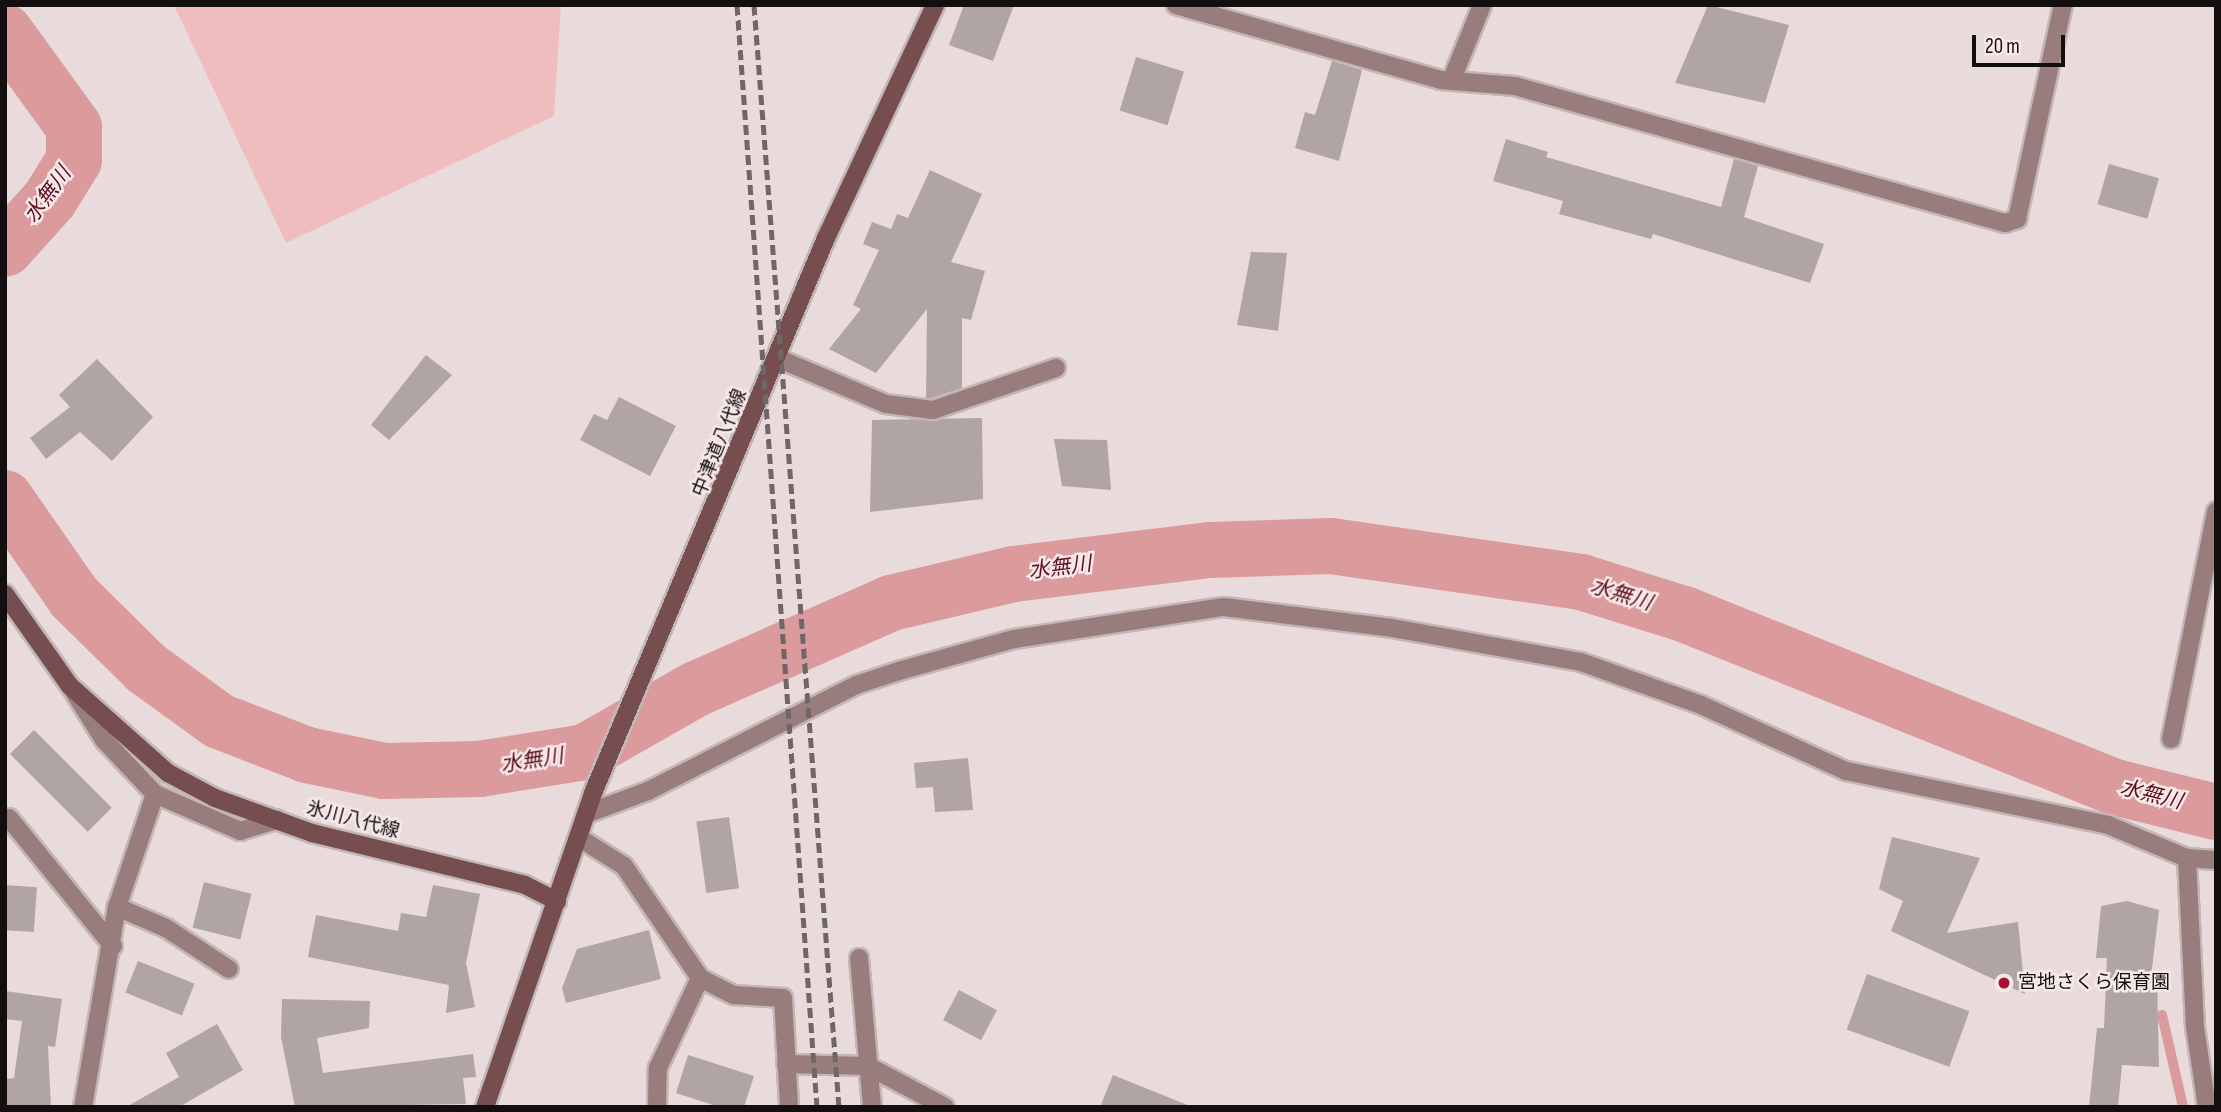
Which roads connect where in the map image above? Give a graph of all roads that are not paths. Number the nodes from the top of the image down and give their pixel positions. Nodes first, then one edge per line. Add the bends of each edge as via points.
1 (935, 5) edge
2 (1176, 5) edge
3 (1482, 5) edge
4 (2063, 5) edge
5 (1452, 79) junction
6 (777, 358) junction
7 (1056, 368) dead end
8 (2216, 511) edge
9 (5, 594) edge
10 (70, 686) junction
11 (2171, 738) dead end
12 (155, 794) junction
13 (586, 814) junction
14 (9, 818) dead end
15 (277, 820) junction
16 (578, 837) junction
17 (2187, 858) junction
18 (2216, 860) edge
19 (557, 901) junction
20 (117, 907) junction
21 (113, 946) junction
22 (859, 958) dead end
23 (229, 969) dead end
24 (700, 978) junction
25 (786, 1065) junction
26 (868, 1066) junction
27 (83, 1107) edge
28 (485, 1107) edge
29 (657, 1107) edge
30 (789, 1107) edge
31 (872, 1107) edge
32 (945, 1107) edge
33 (2207, 1107) edge

1 - 6 main road, 中津道八代線
2 - 5 street
3 - 5 street
4 - 5 street via 2017,219 2005,223 1515,86
6 - 7 street via 886,404 933,410
6 - 13 main road, 中津道八代線
8 - 11 street
9 - 10 main road, 氷川八代線
10 - 12 street via 104,740
10 - 15 main road, 氷川八代線 via 168,773
12 - 15 street via 240,831
12 - 20 street
13 - 16 main road, 中津道八代線
13 - 17 street via 648,791 890,674 1014,639 1224,607 1392,628 1581,662 1701,705 1846,771 2108,825
14 - 21 street
15 - 19 main road, 氷川八代線 via 525,885
16 - 19 main road, 中津道八代線
16 - 24 street via 624,866
17 - 18 street
17 - 33 street via 2195,1027
19 - 28 main road
20 - 21 street
20 - 23 street via 166,928
21 - 27 street
22 - 26 street
24 - 25 street via 734,995 783,998
24 - 29 street via 658,1068
25 - 26 street
25 - 30 street
26 - 31 street
26 - 32 street

